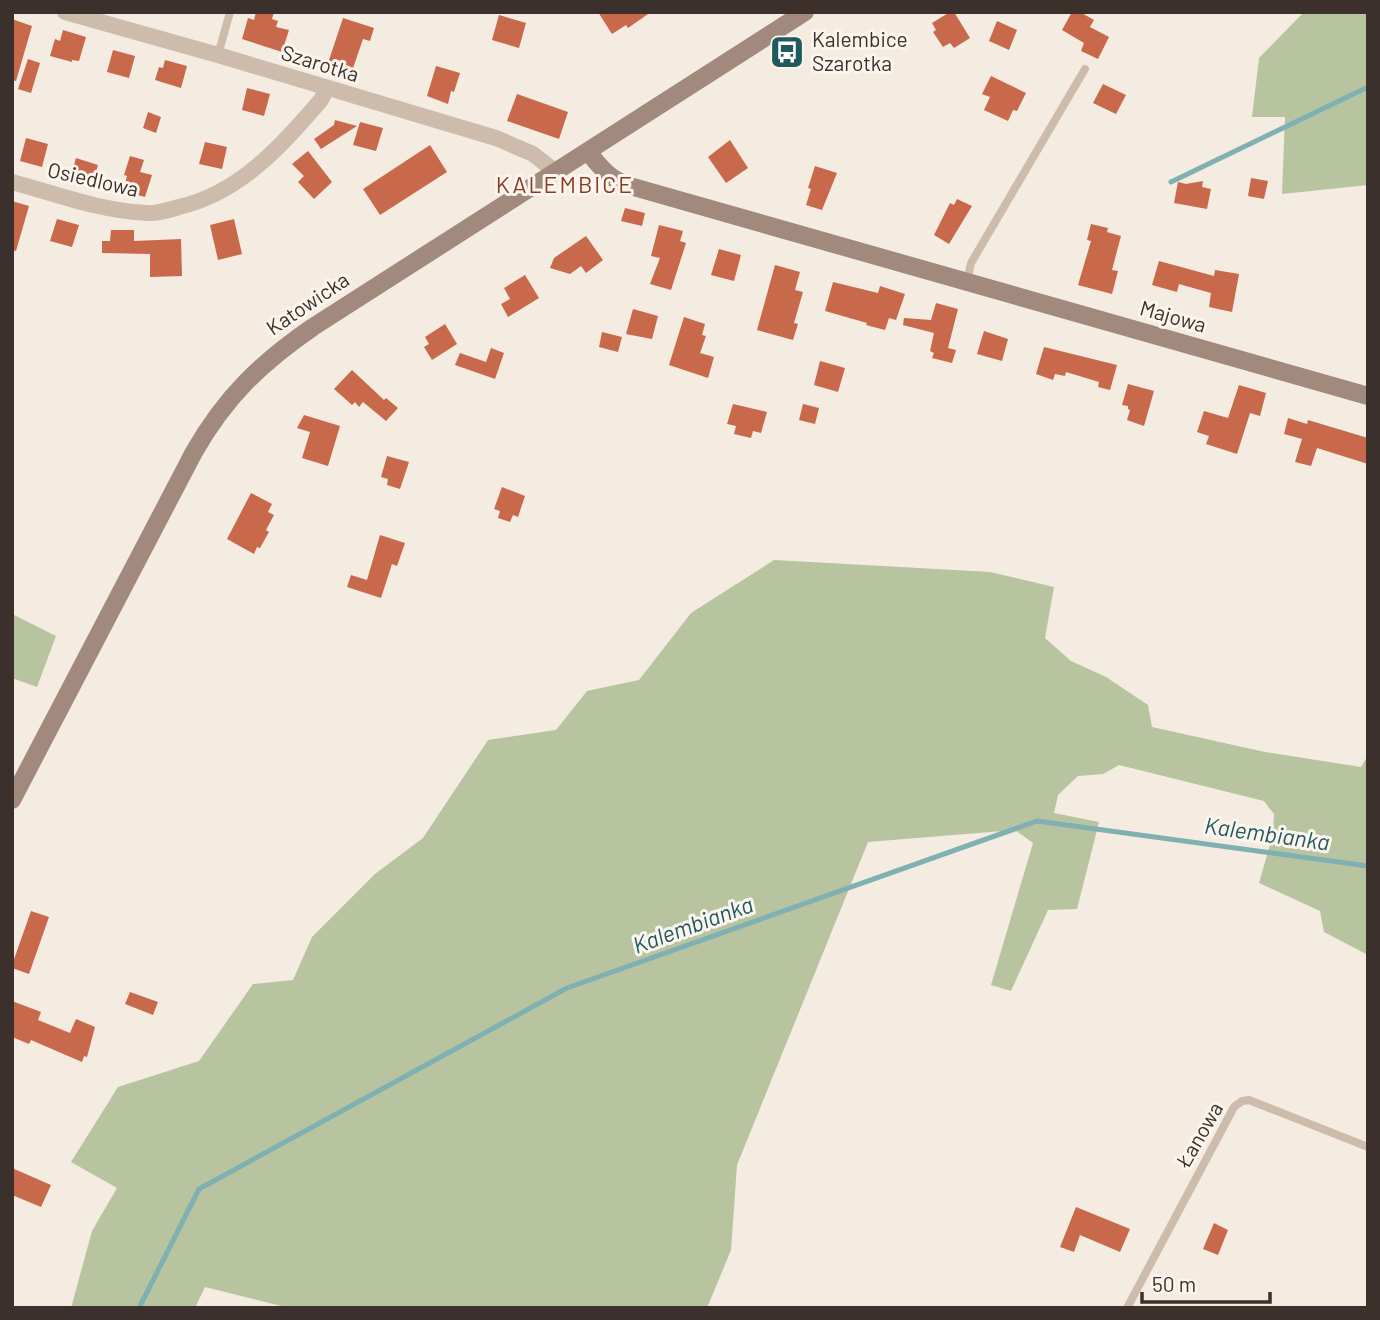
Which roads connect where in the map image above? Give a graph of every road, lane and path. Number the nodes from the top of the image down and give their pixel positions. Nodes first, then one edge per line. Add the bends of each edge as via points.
1 (65, 12) edge
2 (230, 12) edge
3 (805, 12) edge
4 (113, 19) edge
5 (218, 55) junction
6 (1085, 69) dead end
7 (327, 88) junction
8 (588, 152) junction
9 (556, 172) junction
10 (12, 182) edge
11 (967, 282) junction
12 (1368, 396) edge
13 (12, 800) edge
14 (1368, 1147) edge
15 (1127, 1308) edge

1 - 4 street, Szarotka
2 - 5 lane
3 - 8 main road, Katowicka
4 - 5 street, Szarotka
5 - 7 street, Szarotka
6 - 11 lane via 971,263
7 - 9 street, Szarotka via 496,138 533,154
7 - 10 street, Osiedlowa via 263,163 222,192 194,204 150,214 103,208
8 - 9 main road, Katowicka
8 - 11 main road, Majowa via 620,183
9 - 13 main road, Katowicka via 313,327 274,354 236,391 194,452
11 - 12 main road, Majowa
14 - 15 lane, Łanowa via 1242,1101 1234,1107

